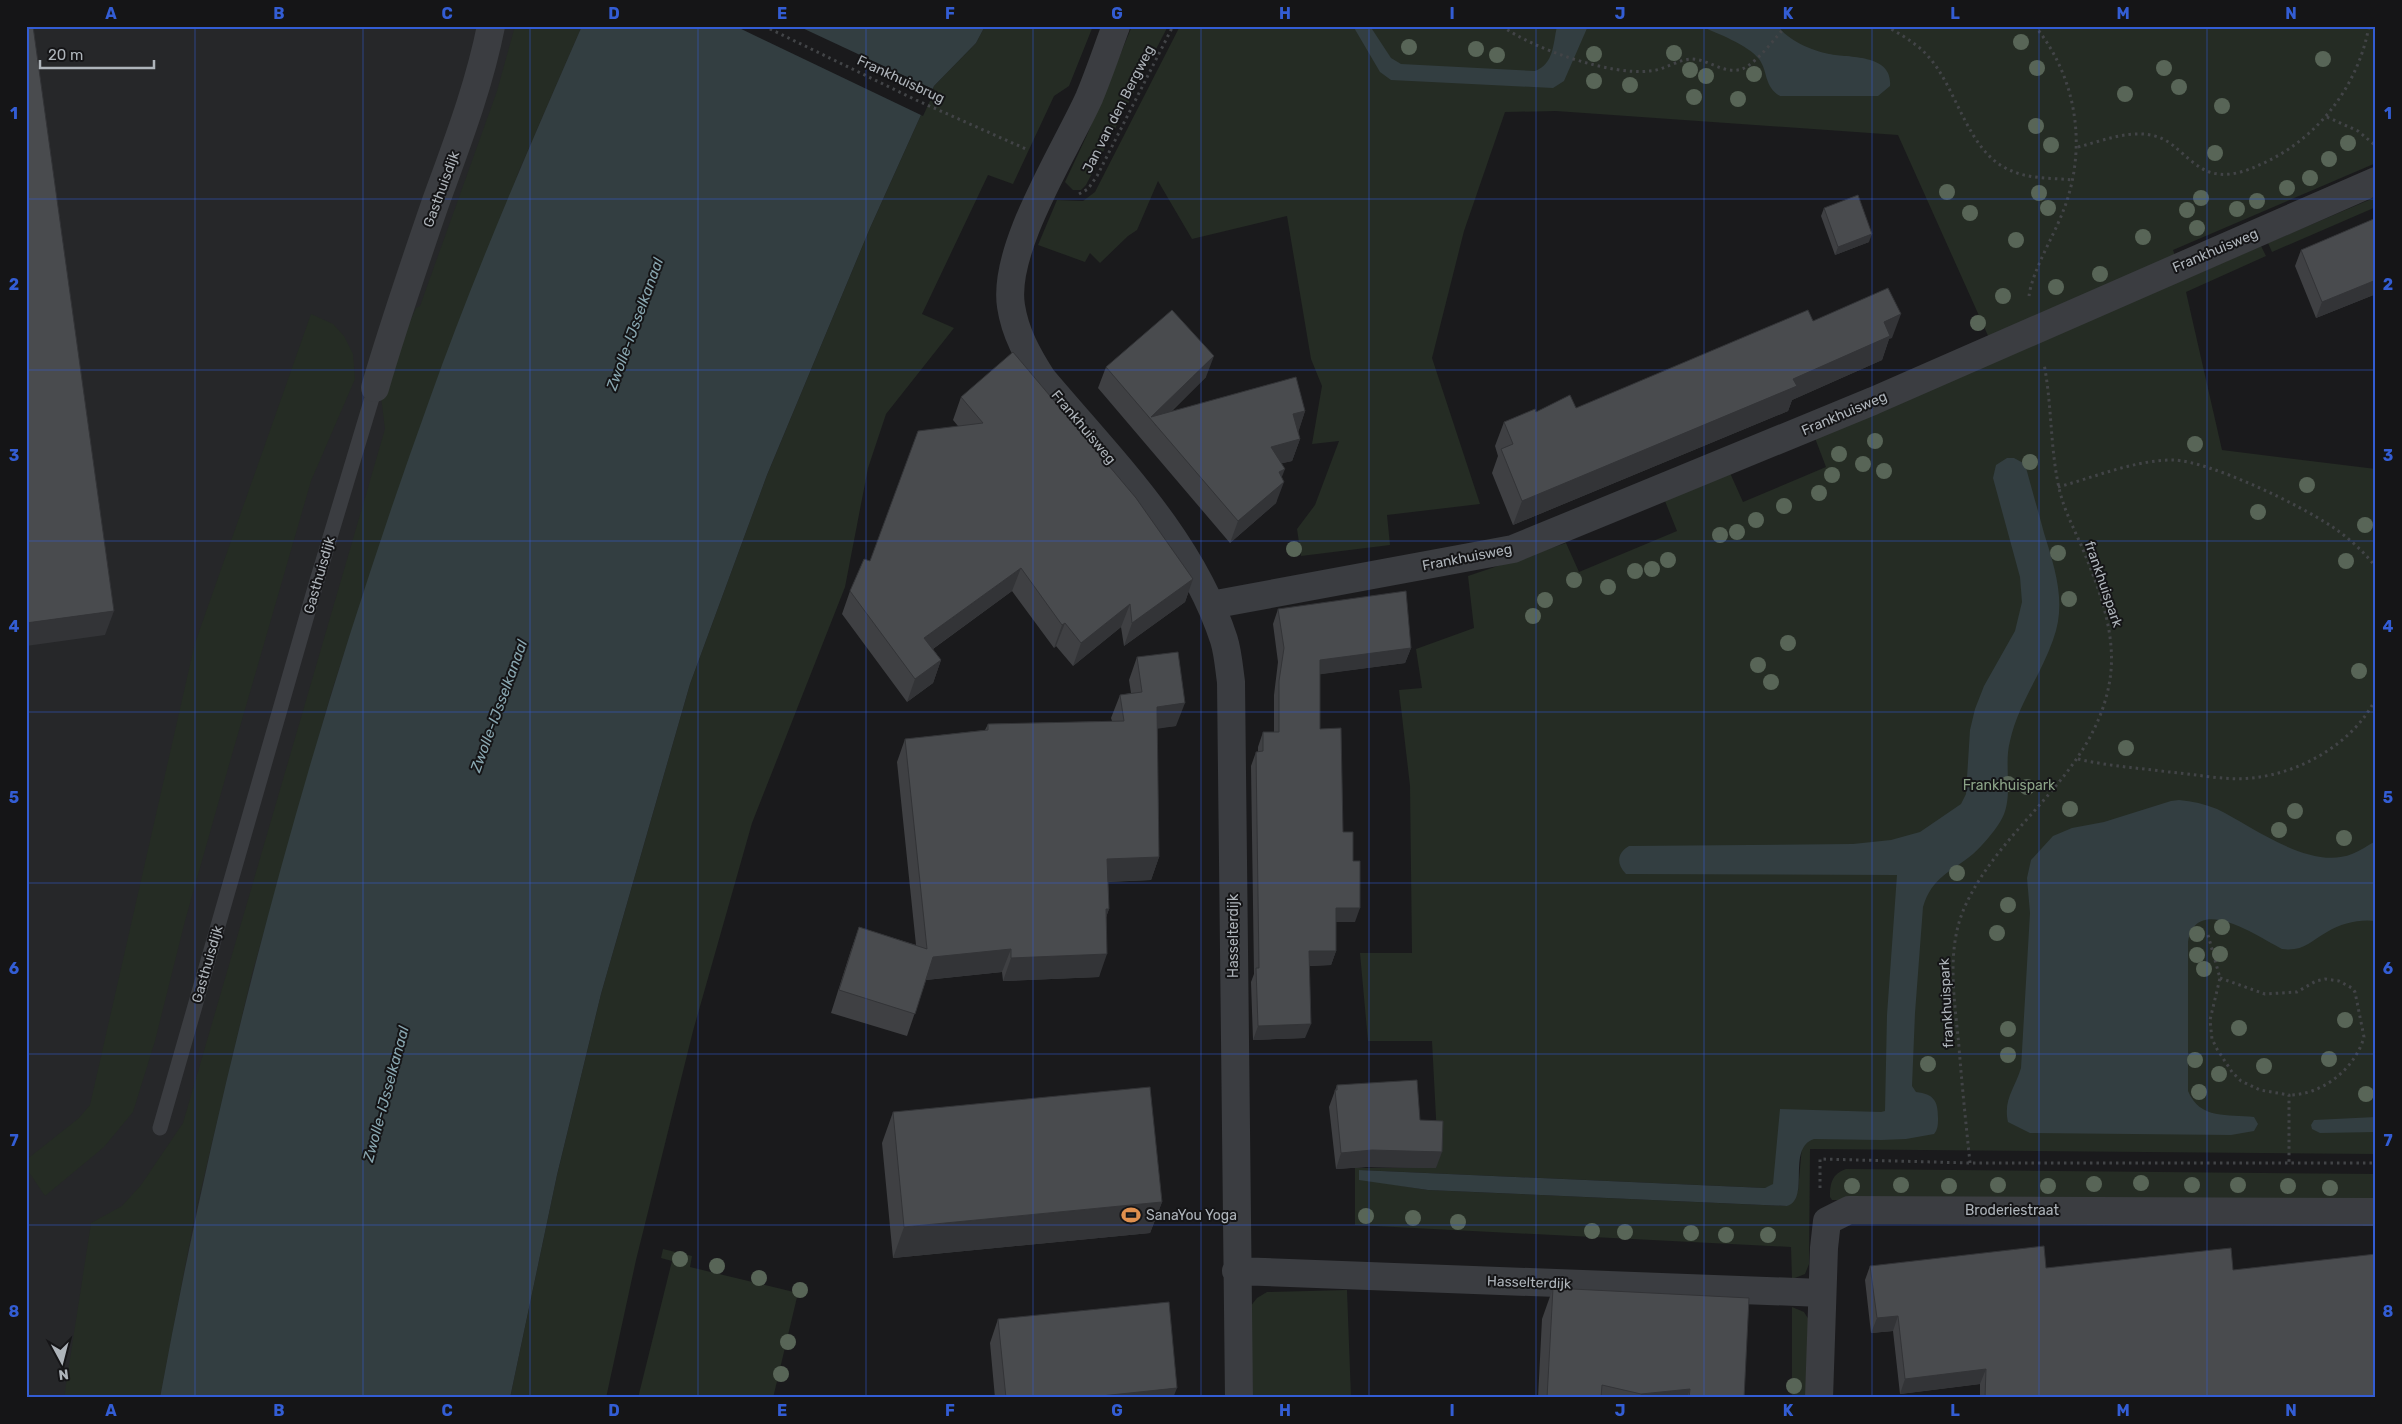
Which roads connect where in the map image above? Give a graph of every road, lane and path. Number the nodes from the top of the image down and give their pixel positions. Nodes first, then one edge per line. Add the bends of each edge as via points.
1 (491, 26) edge
2 (764, 26) edge
3 (1116, 26) edge
4 (1173, 26) edge
5 (1502, 26) edge
6 (1886, 26) edge
7 (2034, 26) edge
8 (2368, 26) edge
9 (1785, 28) edge
10 (2327, 117) junction
11 (2376, 146) edge
12 (2078, 147) junction
13 (1028, 150) dead end
14 (2073, 180) junction
15 (2376, 181) edge
16 (1047, 183) junction
17 (2032, 330) junction
18 (375, 388) joint
19 (2058, 487) junction
20 (2376, 567) edge
21 (1211, 605) junction
22 (2376, 698) edge
23 (2078, 758) junction
24 (2208, 935) dead end
25 (2220, 978) junction
26 (2290, 1096) junction
27 (160, 1128) dead end
28 (2289, 1162) junction
29 (1970, 1163) junction
30 (2376, 1163) edge
31 (2376, 1212) edge
32 (1828, 1221) junction
33 (1236, 1271) junction
34 (1822, 1293) junction
35 (1239, 1398) edge
36 (1819, 1398) edge

1 - 18 street, Gasthuisdijk via 459,138 401,301
2 - 13 path, Frankhuisbrug
3 - 16 street, Frankhuisweg via 1089,97
4 - 16 path, Jan van den Bergweg via 1088,189 1077,194
5 - 9 path via 1515,35 1584,62 1609,69 1642,72 1692,59 1736,70 1748,66
6 - 14 path via 1927,55 1945,80 1979,144 1996,162 2024,175
7 - 12 path via 2056,58 2069,87
8 - 10 path via 2366,42 2356,67
10 - 11 path via 2358,131
10 - 12 path via 2296,147 2273,160 2228,175 2212,174 2157,136 2129,134
12 - 14 path
14 - 17 path via 2030,290 2026,312
15 - 17 street, Frankhuisweg
16 - 21 street, Frankhuisweg via 1016,254 1010,281 1010,305 1016,329 1042,378 1162,520
17 - 19 path, frankhuispark via 2047,378
17 - 21 street, Frankhuisweg via 1873,401 1513,549
18 - 27 lane, Gasthuisdijk
19 - 20 path via 2147,463 2175,460 2204,466 2263,490 2330,525
19 - 23 path, frankhuispark via 2066,514 2084,552 2111,639 2109,686 2093,731
21 - 33 street, Hasselterdijk via 1224,642 1231,682
22 - 23 path via 2359,722 2320,756 2275,775 2233,778 2100,764
23 - 29 path, frankhuispark via 1991,863 1962,912 1954,956 1954,994
24 - 25 path
25 - 26 path via 2210,1020 2217,1049 2241,1081 2260,1090
25 - 26 path via 2265,994 2297,992 2325,979 2339,981 2355,992 2364,1037 2348,1067 2322,1087
26 - 28 path
28 - 29 path
28 - 30 path
29 - 32 path via 1820,1159 1820,1202
31 - 32 street, Broderiestraat via 1850,1210
32 - 34 street
33 - 34 street, Hasselterdijk
33 - 35 street, Hasselterdijk
34 - 36 street

